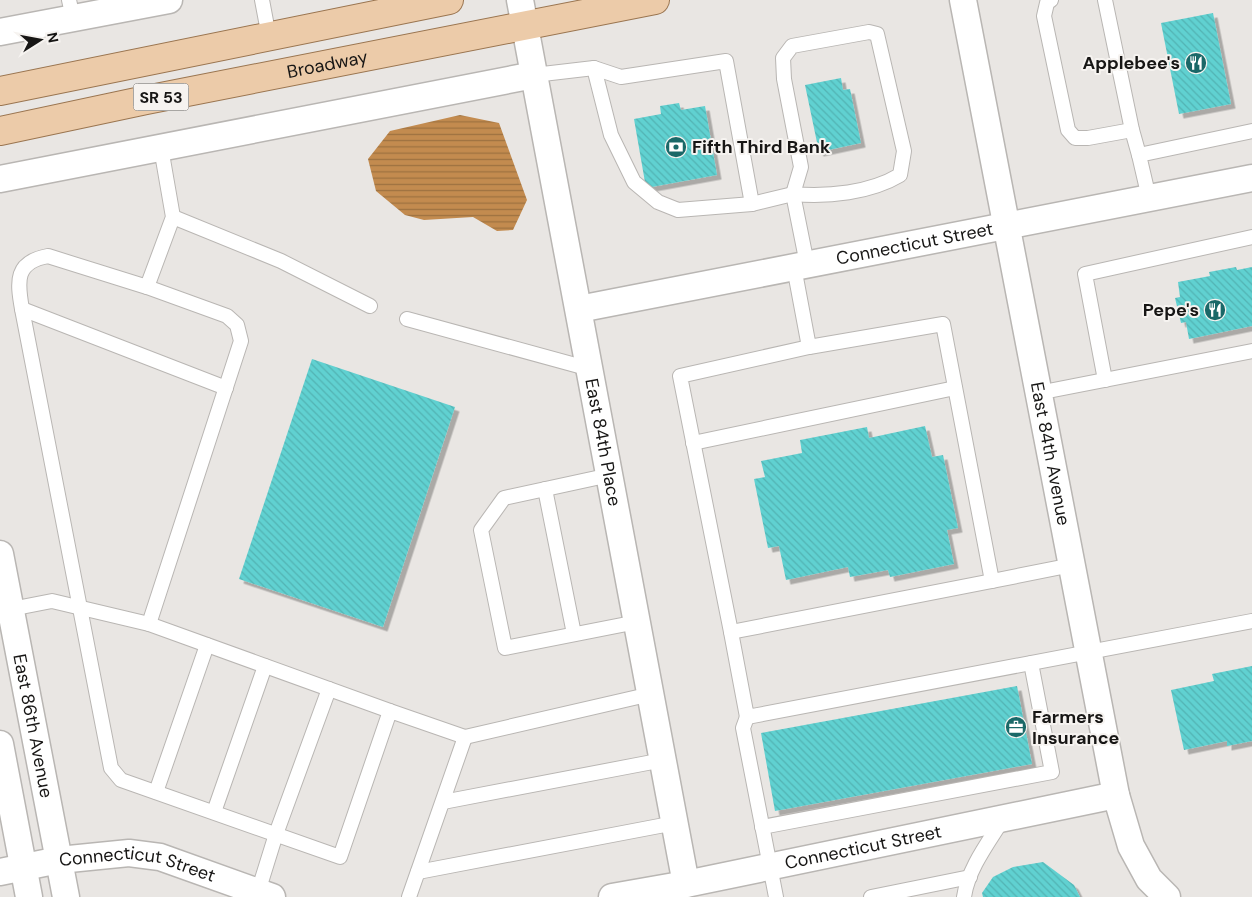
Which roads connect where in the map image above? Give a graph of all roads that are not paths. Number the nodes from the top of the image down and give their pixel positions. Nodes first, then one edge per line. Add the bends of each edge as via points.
1 (169, 0) edge
2 (262, 0) edge
3 (449, 0) edge
4 (520, 0) edge
5 (655, 0) edge
6 (962, 0) edge
7 (1051, 0) edge
8 (1105, 0) edge
9 (71, 9) edge
10 (525, 26) junction
11 (0, 32) edge
12 (269, 37) junction
13 (594, 68) junction
14 (534, 75) junction
15 (0, 91) edge
16 (1132, 130) junction
17 (0, 131) edge
18 (1252, 132) edge
19 (161, 148) junction
20 (1139, 155) junction
21 (1252, 178) edge
22 (0, 179) edge
23 (793, 194) junction
24 (1149, 198) junction
25 (752, 204) junction
26 (173, 217) junction
27 (1006, 226) junction
28 (1252, 237) edge
29 (800, 266) junction
30 (147, 287) junction
31 (370, 306) dead end
32 (22, 309) junction
33 (579, 309) junction
34 (407, 319) dead end
35 (809, 347) junction
36 (1252, 351) edge
37 (590, 369) junction
38 (1105, 380) junction
39 (226, 388) junction
40 (955, 388) junction
41 (1038, 393) junction
42 (693, 443) junction
43 (610, 476) junction
44 (546, 489) junction
45 (0, 554) edge
46 (1072, 565) junction
47 (992, 581) junction
48 (79, 607) junction
49 (5, 610) edge
50 (1252, 621) edge
51 (638, 622) junction
52 (149, 624) junction
53 (731, 632) junction
54 (574, 634) junction
55 (207, 645) junction
56 (1088, 652) junction
57 (1031, 663) junction
58 (265, 666) junction
59 (329, 689) junction
60 (651, 694) junction
61 (390, 711) junction
62 (747, 717) junction
63 (465, 737) junction
64 (0, 744) edge
65 (663, 760) junction
66 (156, 792) junction
67 (1116, 795) junction
68 (443, 802) junction
69 (214, 812) junction
70 (1003, 818) junction
71 (675, 823) junction
72 (762, 827) junction
73 (276, 834) junction
74 (59, 860) junction
75 (770, 866) junction
76 (11, 869) edge
77 (418, 872) junction
78 (970, 877) junction
79 (686, 884) junction
80 (265, 894) edge
81 (619, 896) edge
82 (29, 897) edge
83 (66, 897) edge
84 (409, 897) edge
85 (776, 897) edge
86 (871, 897) edge
87 (964, 897) edge
88 (1167, 897) edge

1 - 9 street
2 - 12 lane
3 - 12 main road, SR 53
4 - 10 street, East 84th Place
5 - 10 main road, Broadway / SR 53
6 - 27 street, East 84th Avenue
7 - 16 lane via 1044,16 1068,130 1075,138
8 - 16 lane
9 - 11 street
10 - 14 street, East 84th Place
10 - 17 main road, Broadway / SR 53
12 - 15 main road, SR 53
13 - 14 lane
13 - 25 lane via 611,135 634,182 658,202 678,210
13 - 25 lane via 621,77 726,61
14 - 19 street
14 - 33 street, East 84th Place
16 - 20 lane
18 - 20 lane
19 - 22 street
19 - 26 lane
20 - 24 lane
21 - 24 street, Connecticut Street
23 - 23 lane via 820,196 854,191 887,183 900,175 904,151 877,34 869,32 792,46 783,58 801,167
23 - 25 lane
23 - 29 lane
24 - 27 street, Connecticut Street
26 - 30 lane
26 - 31 lane via 281,261
27 - 29 street, Connecticut Street
27 - 41 street, East 84th Avenue
28 - 38 lane via 1085,274
29 - 33 street, Connecticut Street
29 - 35 lane
30 - 32 lane via 48,256 38,258 25,267 18,279
30 - 39 lane via 227,316 237,325 241,341
32 - 39 lane
32 - 48 lane
33 - 37 street, East 84th Place
34 - 37 lane
35 - 40 lane via 943,324
35 - 42 lane via 680,376
36 - 38 lane
37 - 43 street, East 84th Place
38 - 41 lane
39 - 52 lane
40 - 42 lane
40 - 47 lane
41 - 46 street, East 84th Avenue
42 - 53 lane
43 - 44 lane
43 - 51 street, East 84th Place
44 - 54 lane
44 - 54 lane via 504,498 481,530 505,648
45 - 49 street, East 86th Avenue
46 - 47 lane
46 - 56 street, East 84th Avenue
47 - 53 lane
48 - 49 lane via 52,601
48 - 52 lane
48 - 66 lane via 110,768 121,780
49 - 74 street, East 86th Avenue
50 - 56 lane
51 - 54 lane
51 - 60 street, East 84th Place
52 - 55 lane
53 - 62 lane
55 - 58 lane
55 - 66 lane
56 - 57 lane
56 - 67 street, East 84th Avenue
57 - 62 lane
57 - 72 lane via 1052,772
58 - 59 lane
58 - 69 lane
59 - 61 lane
59 - 73 lane
60 - 63 lane
60 - 65 street, East 84th Place
61 - 63 lane
61 - 73 lane via 340,857
62 - 72 lane via 743,728
63 - 68 lane
64 - 76 street, East 86th Avenue
65 - 68 lane
65 - 71 street, East 84th Place
66 - 69 lane
67 - 70 street, Connecticut Street
67 - 88 street, East 84th Avenue via 1131,846 1149,879
68 - 77 lane
69 - 73 lane
70 - 75 street, Connecticut Street
70 - 78 lane
71 - 77 lane
71 - 79 street, East 84th Place
72 - 75 lane
73 - 80 lane
74 - 76 street, Connecticut Street
74 - 80 street, Connecticut Street via 129,852 160,857
74 - 83 street, East 86th Avenue
75 - 79 street, Connecticut Street
75 - 85 lane
76 - 82 street, East 86th Avenue
77 - 84 lane
78 - 86 lane
78 - 87 lane
79 - 81 street, Connecticut Street

